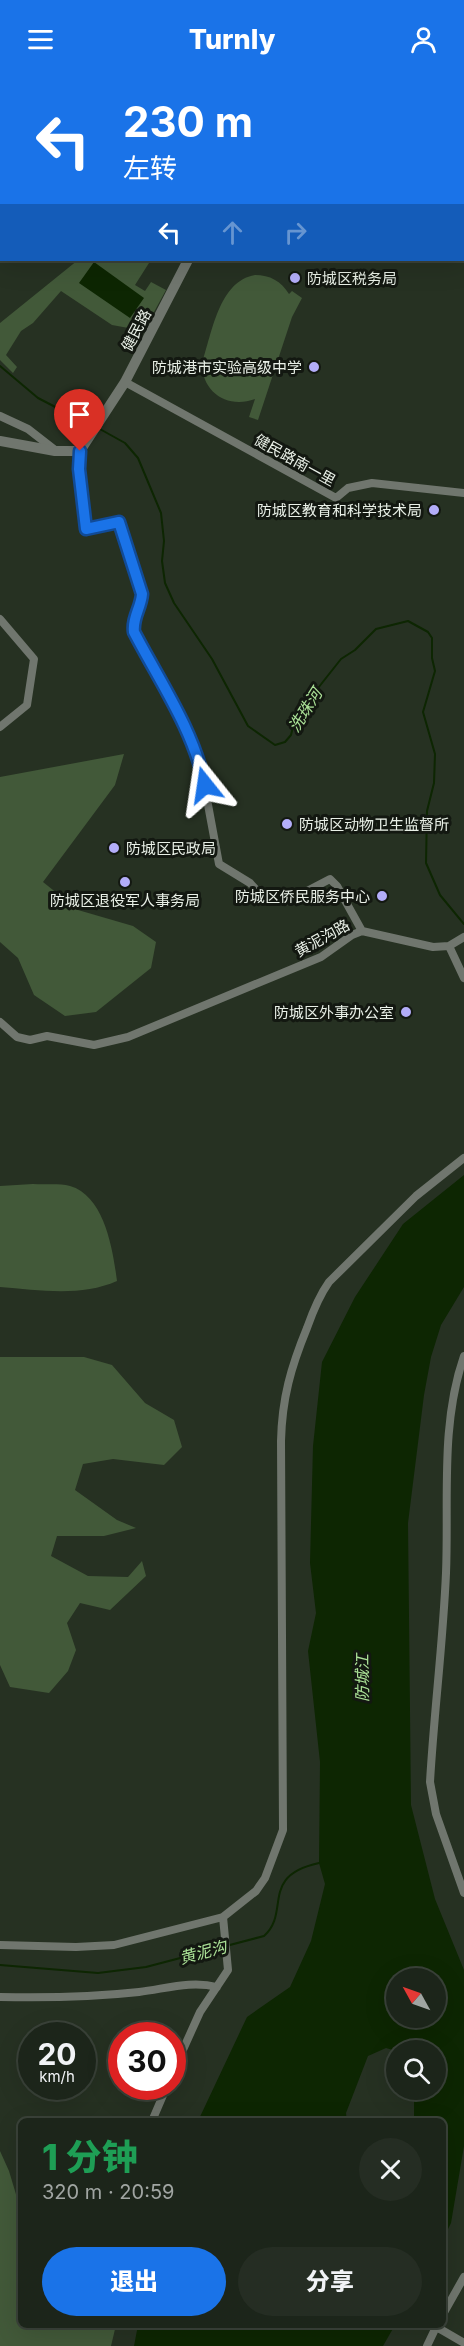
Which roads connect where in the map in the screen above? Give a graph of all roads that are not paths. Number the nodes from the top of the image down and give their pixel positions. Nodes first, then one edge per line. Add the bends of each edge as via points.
1 (187, 261) edge
2 (125, 382) junction
3 (0, 416) edge
4 (0, 441) edge
5 (83, 446) junction
6 (56, 451) junction
7 (464, 493) edge
8 (0, 619) edge
9 (0, 727) edge
10 (362, 931) junction
11 (464, 937) edge
12 (448, 946) junction
13 (464, 978) edge
14 (0, 1022) edge
15 (464, 1158) edge
16 (464, 1356) edge
17 (464, 1893) edge
18 (223, 1917) junction
19 (0, 1945) edge
20 (217, 1987) junction
21 (0, 1997) edge
22 (186, 2043) edge
23 (161, 2100) edge
24 (153, 2118) edge
25 (464, 2277) edge
26 (446, 2309) edge
27 (436, 2328) edge
28 (440, 2328) edge
29 (464, 2343) edge
30 (427, 2346) edge

1 - 2 street, 健民路
2 - 5 street, 健民路
2 - 7 street, 健民路南一里 via 336,498 348,488 372,483
3 - 6 street via 28,429
4 - 6 street
5 - 6 street
5 - 10 street via 79,469 86,529 119,522 142,594 133,622 134,632 187,729 201,767 219,864 250,883 261,895 279,902 330,879
8 - 9 street via 34,659 27,705
10 - 12 street, 黄泥沟路 via 433,947
10 - 14 street, 黄泥沟路 via 321,957 128,1037 94,1045 47,1036 30,1040 17,1037
11 - 12 street
12 - 13 street
15 - 18 street via 416,1196 329,1282 320,1294 292,1365 282,1418 283,1830 261,1884
16 - 17 street via 450,1412 446,1575 430,1782 436,1814
18 - 19 street via 114,1945
18 - 20 street via 228,1970
20 - 21 street via 201,1983 140,1992
20 - 22 street
23 - 24 street
25 - 26 street
27 - 30 street
28 - 29 street

